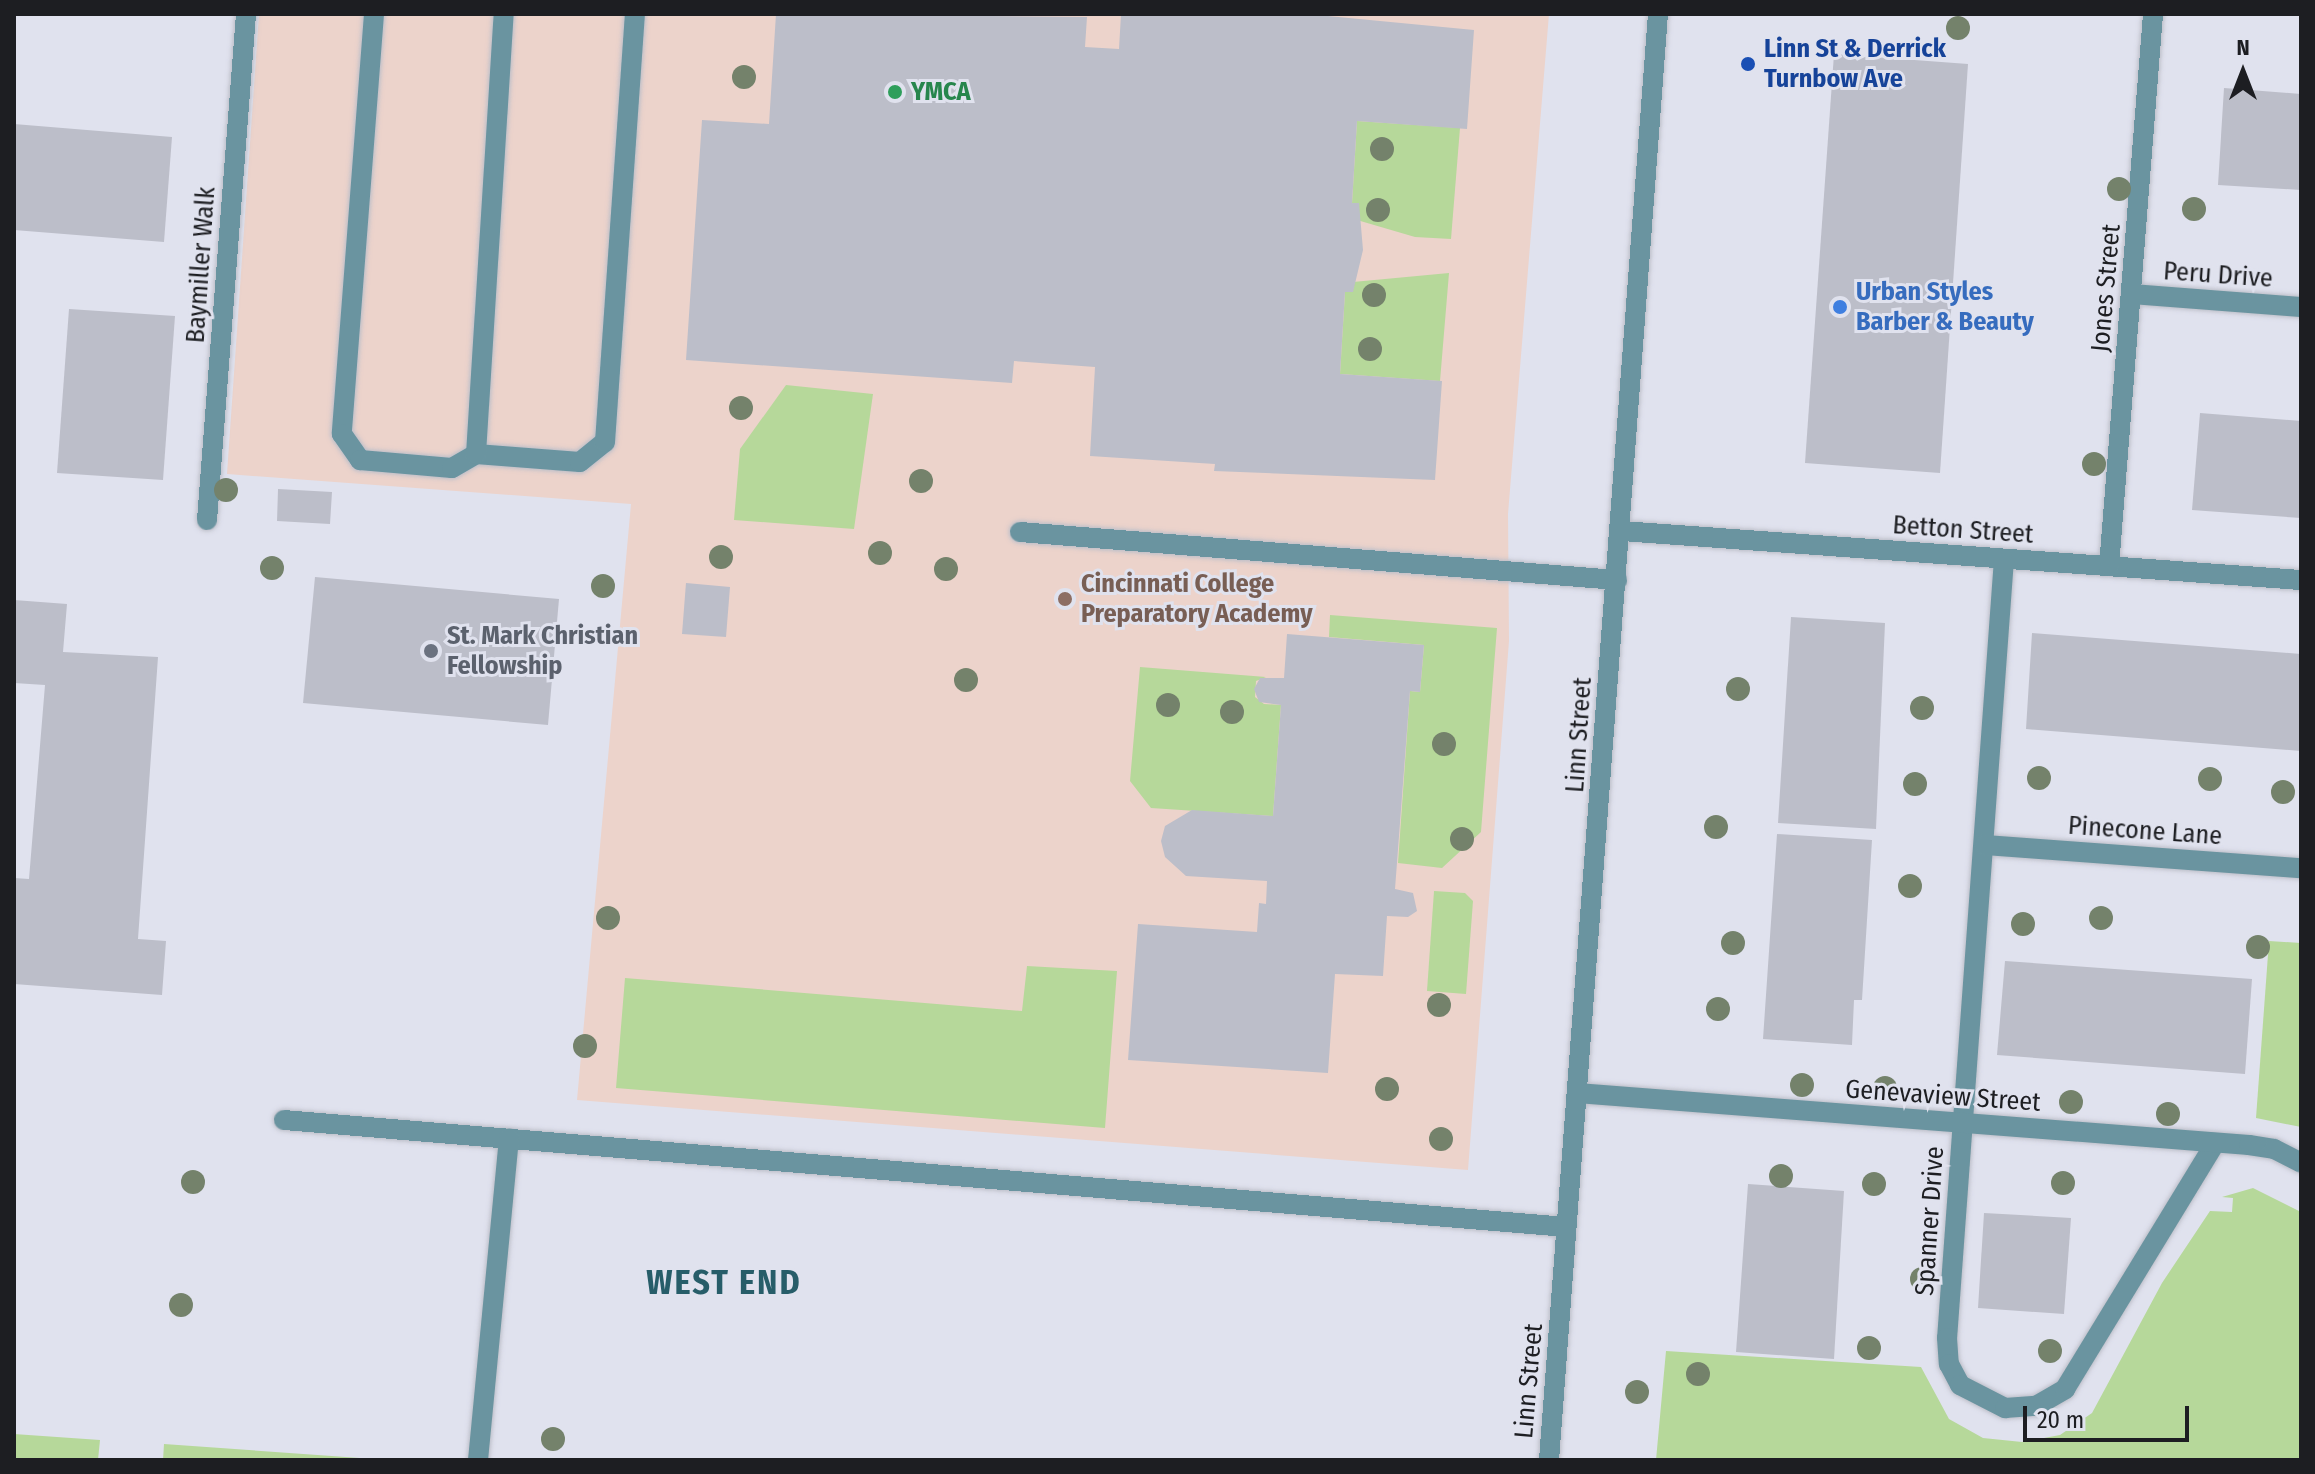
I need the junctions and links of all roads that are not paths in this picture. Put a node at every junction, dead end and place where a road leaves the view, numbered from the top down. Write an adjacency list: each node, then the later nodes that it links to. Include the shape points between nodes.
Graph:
1 (246, 14): 10 (street, Baymiller Walk)
2 (374, 14): 9 (street, via 342,434 360,460 452,468)
3 (504, 14): 9 (street)
4 (635, 14): 9 (street, via 605,442 580,462)
5 (1658, 14): 11 (street, Linn Street)
6 (2153, 14): 7 (street, Jones Street)
7 (2132, 294): 8 (street, Peru Drive); 14 (street, Jones Street)
8 (2301, 307)
9 (476, 454)
10 (207, 520)
11 (1622, 531): 13 (street, Betton Street); 15 (street, Linn Street)
12 (1020, 532): 15 (street)
13 (2004, 559): 14 (street, Betton Street); 17 (street, Spanner Drive)
14 (2109, 566): 16 (street, Betton Street)
15 (1617, 580): 19 (street, Linn Street)
16 (2301, 580)
17 (1985, 845): 18 (street, Pinecone Lane); 21 (street, Spanner Drive)
18 (2301, 868)
19 (1577, 1093): 21 (street, Genevaview Street); 25 (street, Linn Street)
20 (284, 1120): 22 (street)
21 (1963, 1123): 23 (street, Genevaview Street); 23 (street, Spanner Drive, via 1949,1364 1960,1385 2005,1408 2036,1406 2065,1389)
22 (509, 1138): 25 (street); 26 (street)
23 (2215, 1143): 24 (street, Genevaview Street, via 2274,1149)
24 (2301, 1163)
25 (1567, 1227): 27 (street, Linn Street)
26 (478, 1460)
27 (1549, 1460)

